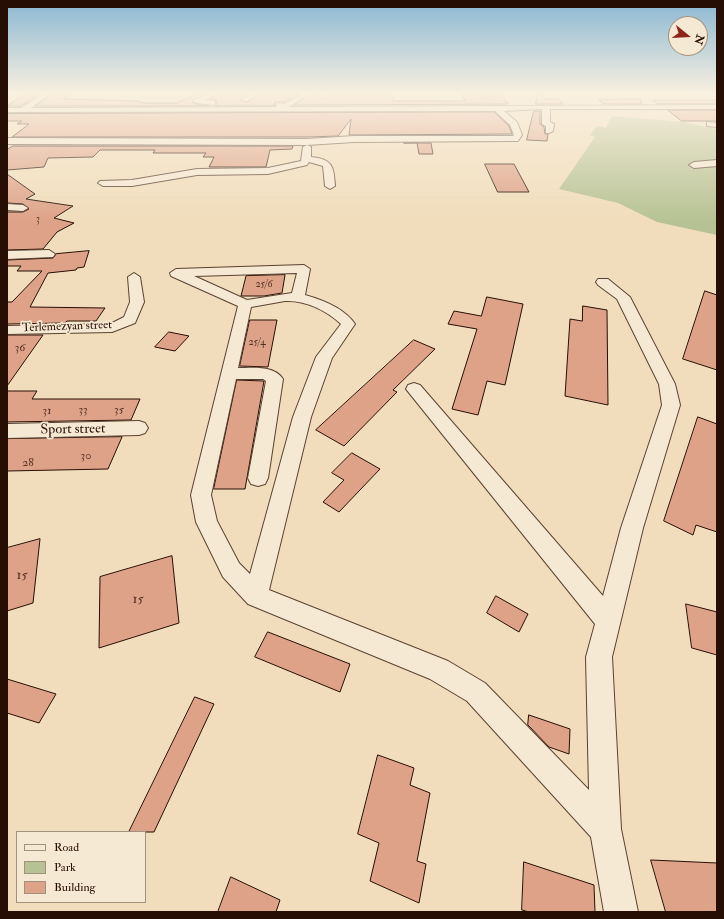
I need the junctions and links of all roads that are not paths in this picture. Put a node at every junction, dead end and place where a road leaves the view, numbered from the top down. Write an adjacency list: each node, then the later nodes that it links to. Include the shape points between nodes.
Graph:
1 (517, 137): 3 (street, via 515,139 354,139)
2 (7, 141): 3 (street)
3 (307, 142): 4 (street)
4 (307, 159): 7 (street, via 298,164 268,171 197,172 132,183); 8 (street, via 327,163)
5 (717, 163): 6 (street)
6 (694, 165)
7 (103, 183)
8 (330, 186)
9 (7, 207): 10 (street)
10 (23, 208)
11 (7, 254): 12 (street)
12 (49, 254)
13 (134, 277): 17 (street, Terlemezyan street, via 137,302 130,320 112,328)
14 (603, 282): 24 (street, via 623,297 667,384 671,405 632,528)
15 (298, 297): 16 (street); 16 (street, via 304,269 176,273); 23 (street, via 324,307 343,318 348,324 324,357 302,416)
16 (245, 304): 18 (street)
17 (7, 330)
18 (229, 373): 22 (street, via 266,374 275,378); 23 (street, via 201,495 207,522 231,570)
19 (414, 389): 24 (street)
20 (139, 428): 21 (street, Sport street)
21 (7, 431)
22 (258, 478)
23 (256, 596): 25 (street, via 439,670 476,692)
24 (608, 622): 25 (street, via 599,657)
25 (605, 829): 26 (street)
26 (620, 912)

